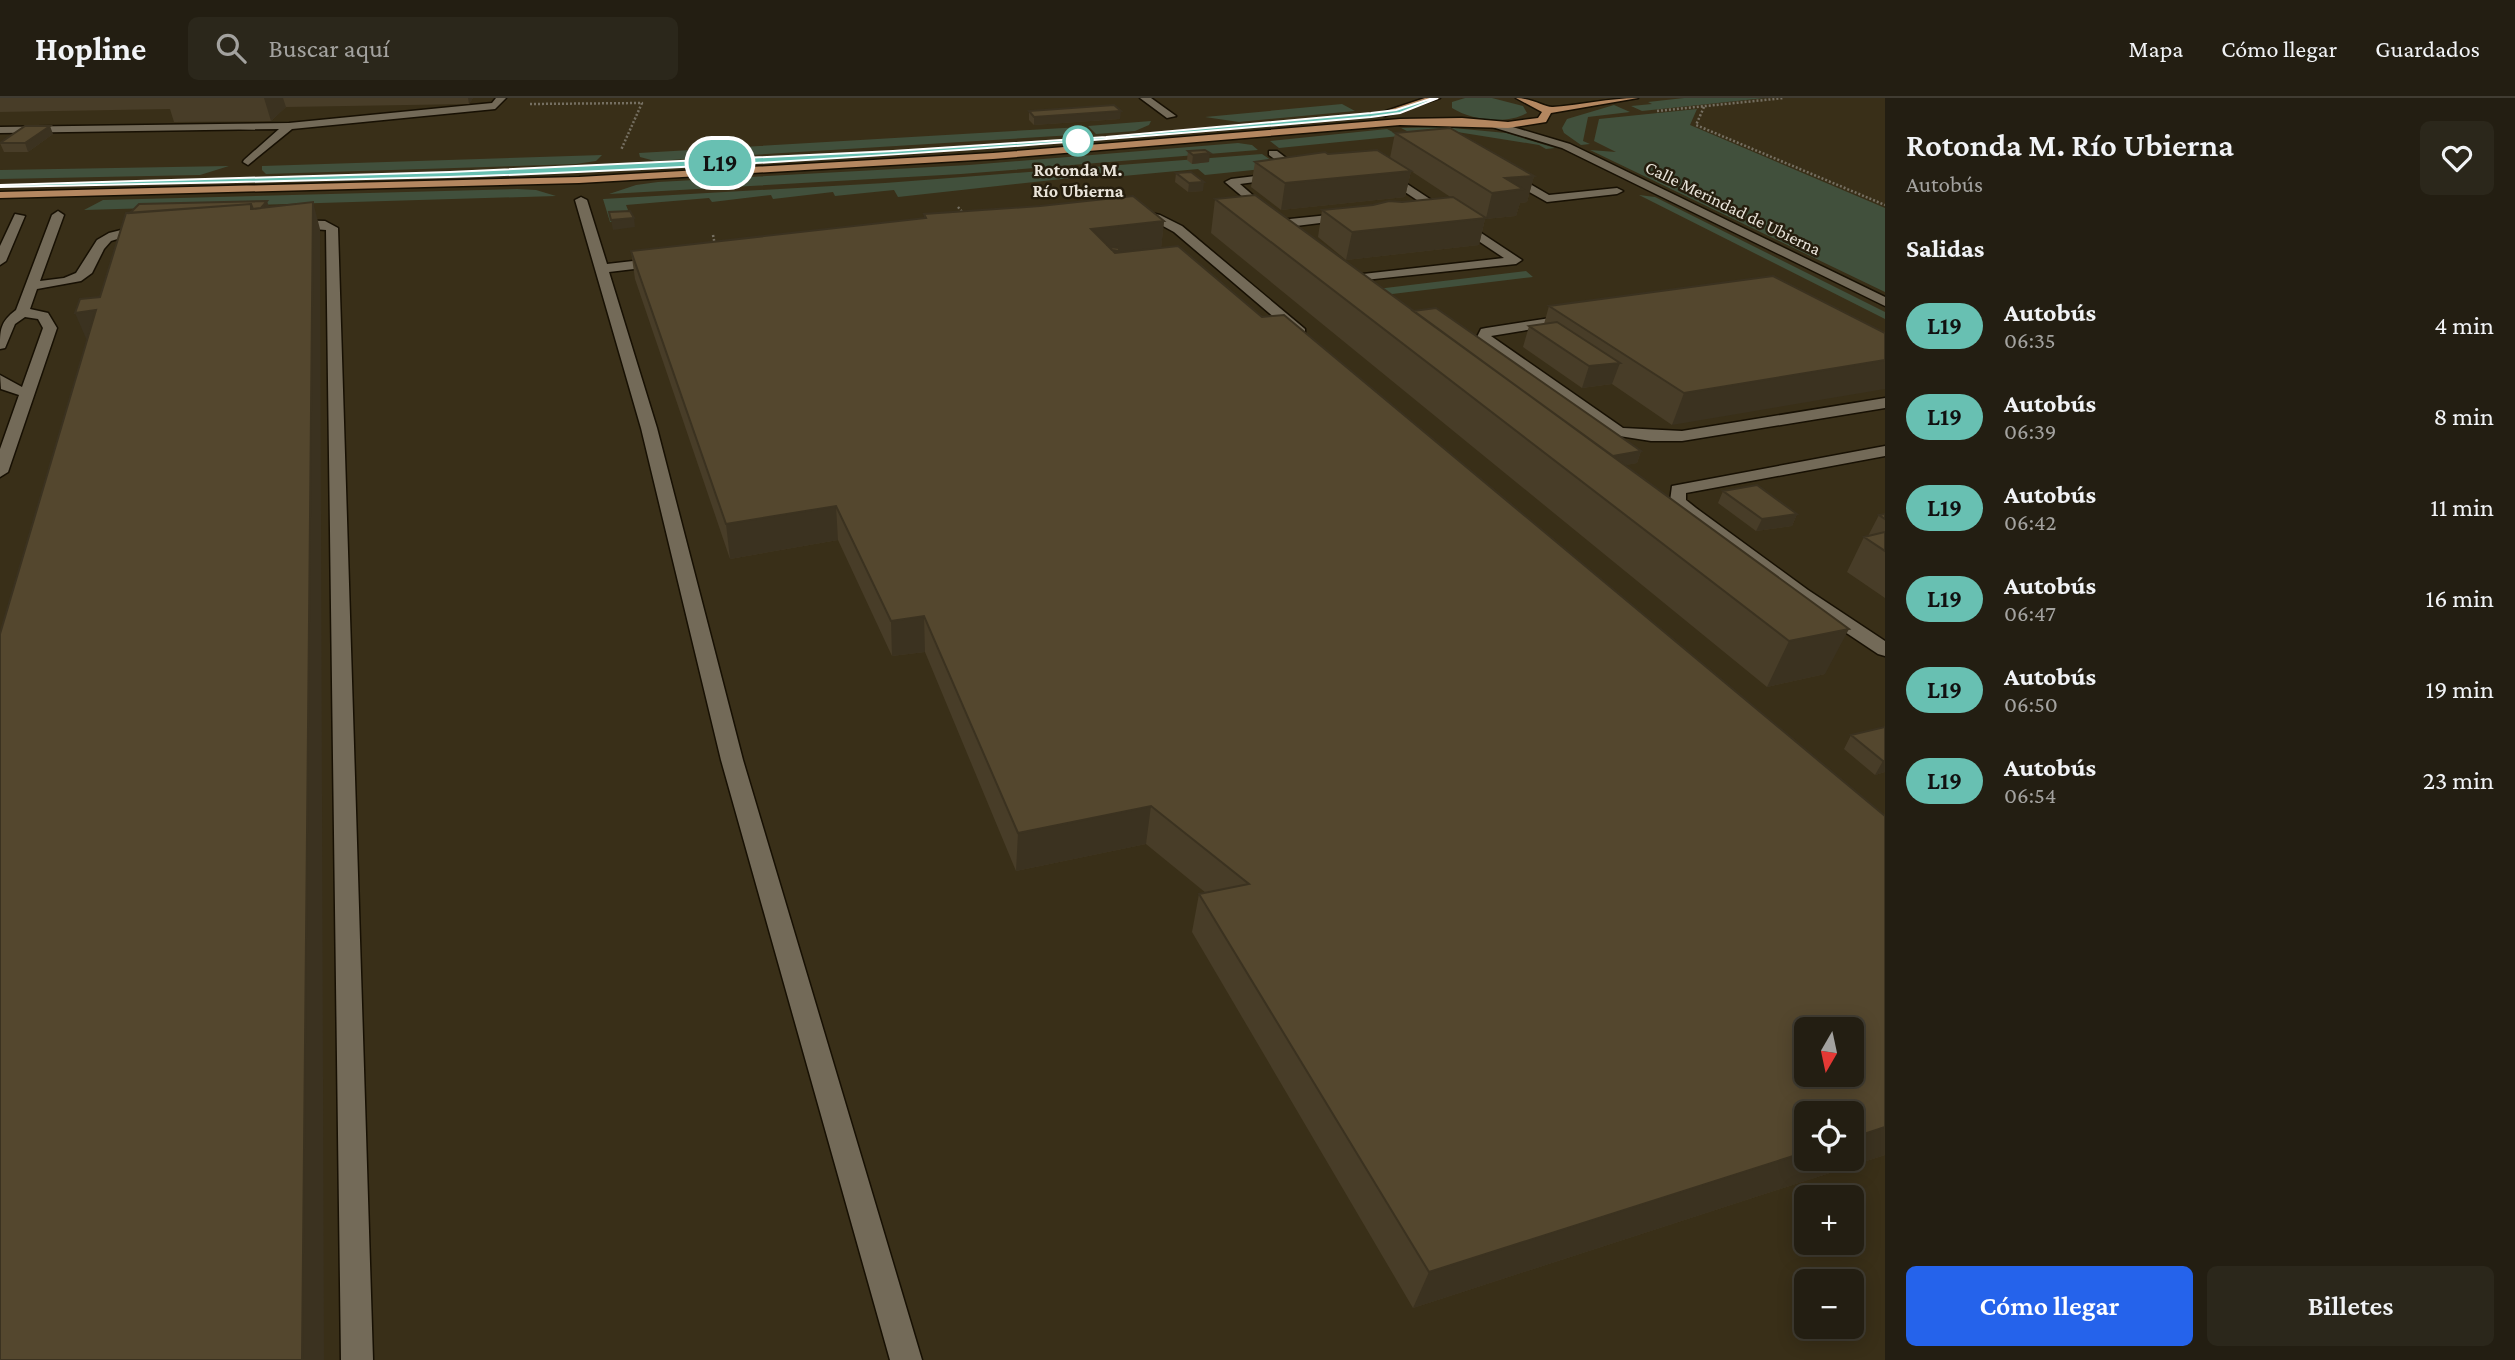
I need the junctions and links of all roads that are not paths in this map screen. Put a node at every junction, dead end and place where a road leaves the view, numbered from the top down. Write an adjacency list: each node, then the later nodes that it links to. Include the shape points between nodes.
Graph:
1 (1145, 98): 7 (street)
2 (1521, 98): 6 (main road, via 1538,104)
3 (1633, 98): 6 (main road)
4 (1434, 99): 8 (main road, via 1430,106 1438,113); 17 (main road, via 1398,111 1333,119 841,156 450,174)
5 (498, 102): 9 (street)
6 (1546, 114): 10 (main road, via 1528,124); 12 (street, Calle Merindad de Ubierna, via 1551,129)
7 (1171, 116)
8 (1474, 123): 10 (main road); 19 (main road, via 1401,122 967,158 579,180)
9 (289, 125): 11 (street); 14 (street)
10 (1496, 125): 12 (street, Calle Merindad de Ubierna)
11 (0, 130)
12 (1566, 146): 38 (street, Calle Merindad de Ubierna)
13 (1273, 153): 29 (street, via 1307,173 1231,182)
14 (248, 162)
15 (1372, 169): 22 (street)
16 (1502, 172): 20 (street)
17 (0, 185)
18 (1617, 191): 20 (street)
19 (0, 195)
20 (1547, 199): 24 (street)
21 (581, 200): 36 (street)
22 (1437, 208): 23 (street); 35 (street, via 1516,260 1351,279)
23 (1411, 211)
24 (1567, 211)
25 (1116, 212): 42 (street, via 1146,213 1165,220)
26 (58, 215): 37 (street)
27 (19, 216): 34 (street)
28 (1359, 216): 29 (street)
29 (1280, 224): 32 (street)
30 (270, 225): 49 (street, via 332,228)
31 (166, 227): 37 (street, via 113,236 98,246 88,271 79,278)
32 (1299, 240)
33 (710, 256): 36 (street)
34 (0, 261)
35 (1335, 268)
36 (600, 269): 50 (street, via 649,428 732,760)
37 (33, 286): 39 (street)
38 (1885, 302)
39 (22, 312): 41 (street, via 9,323); 44 (street, via 43,316 50,328)
40 (1585, 317): 45 (street, via 1504,328 1486,332 1484,337 1619,432 1682,436)
41 (0, 345)
42 (1317, 346)
43 (0, 379): 44 (street)
44 (27, 393): 47 (street)
45 (1885, 403)
46 (1885, 451): 48 (street, via 1678,490 1678,501 1690,512)
47 (0, 472)
48 (1885, 650)
49 (357, 1360)
50 (906, 1360)

